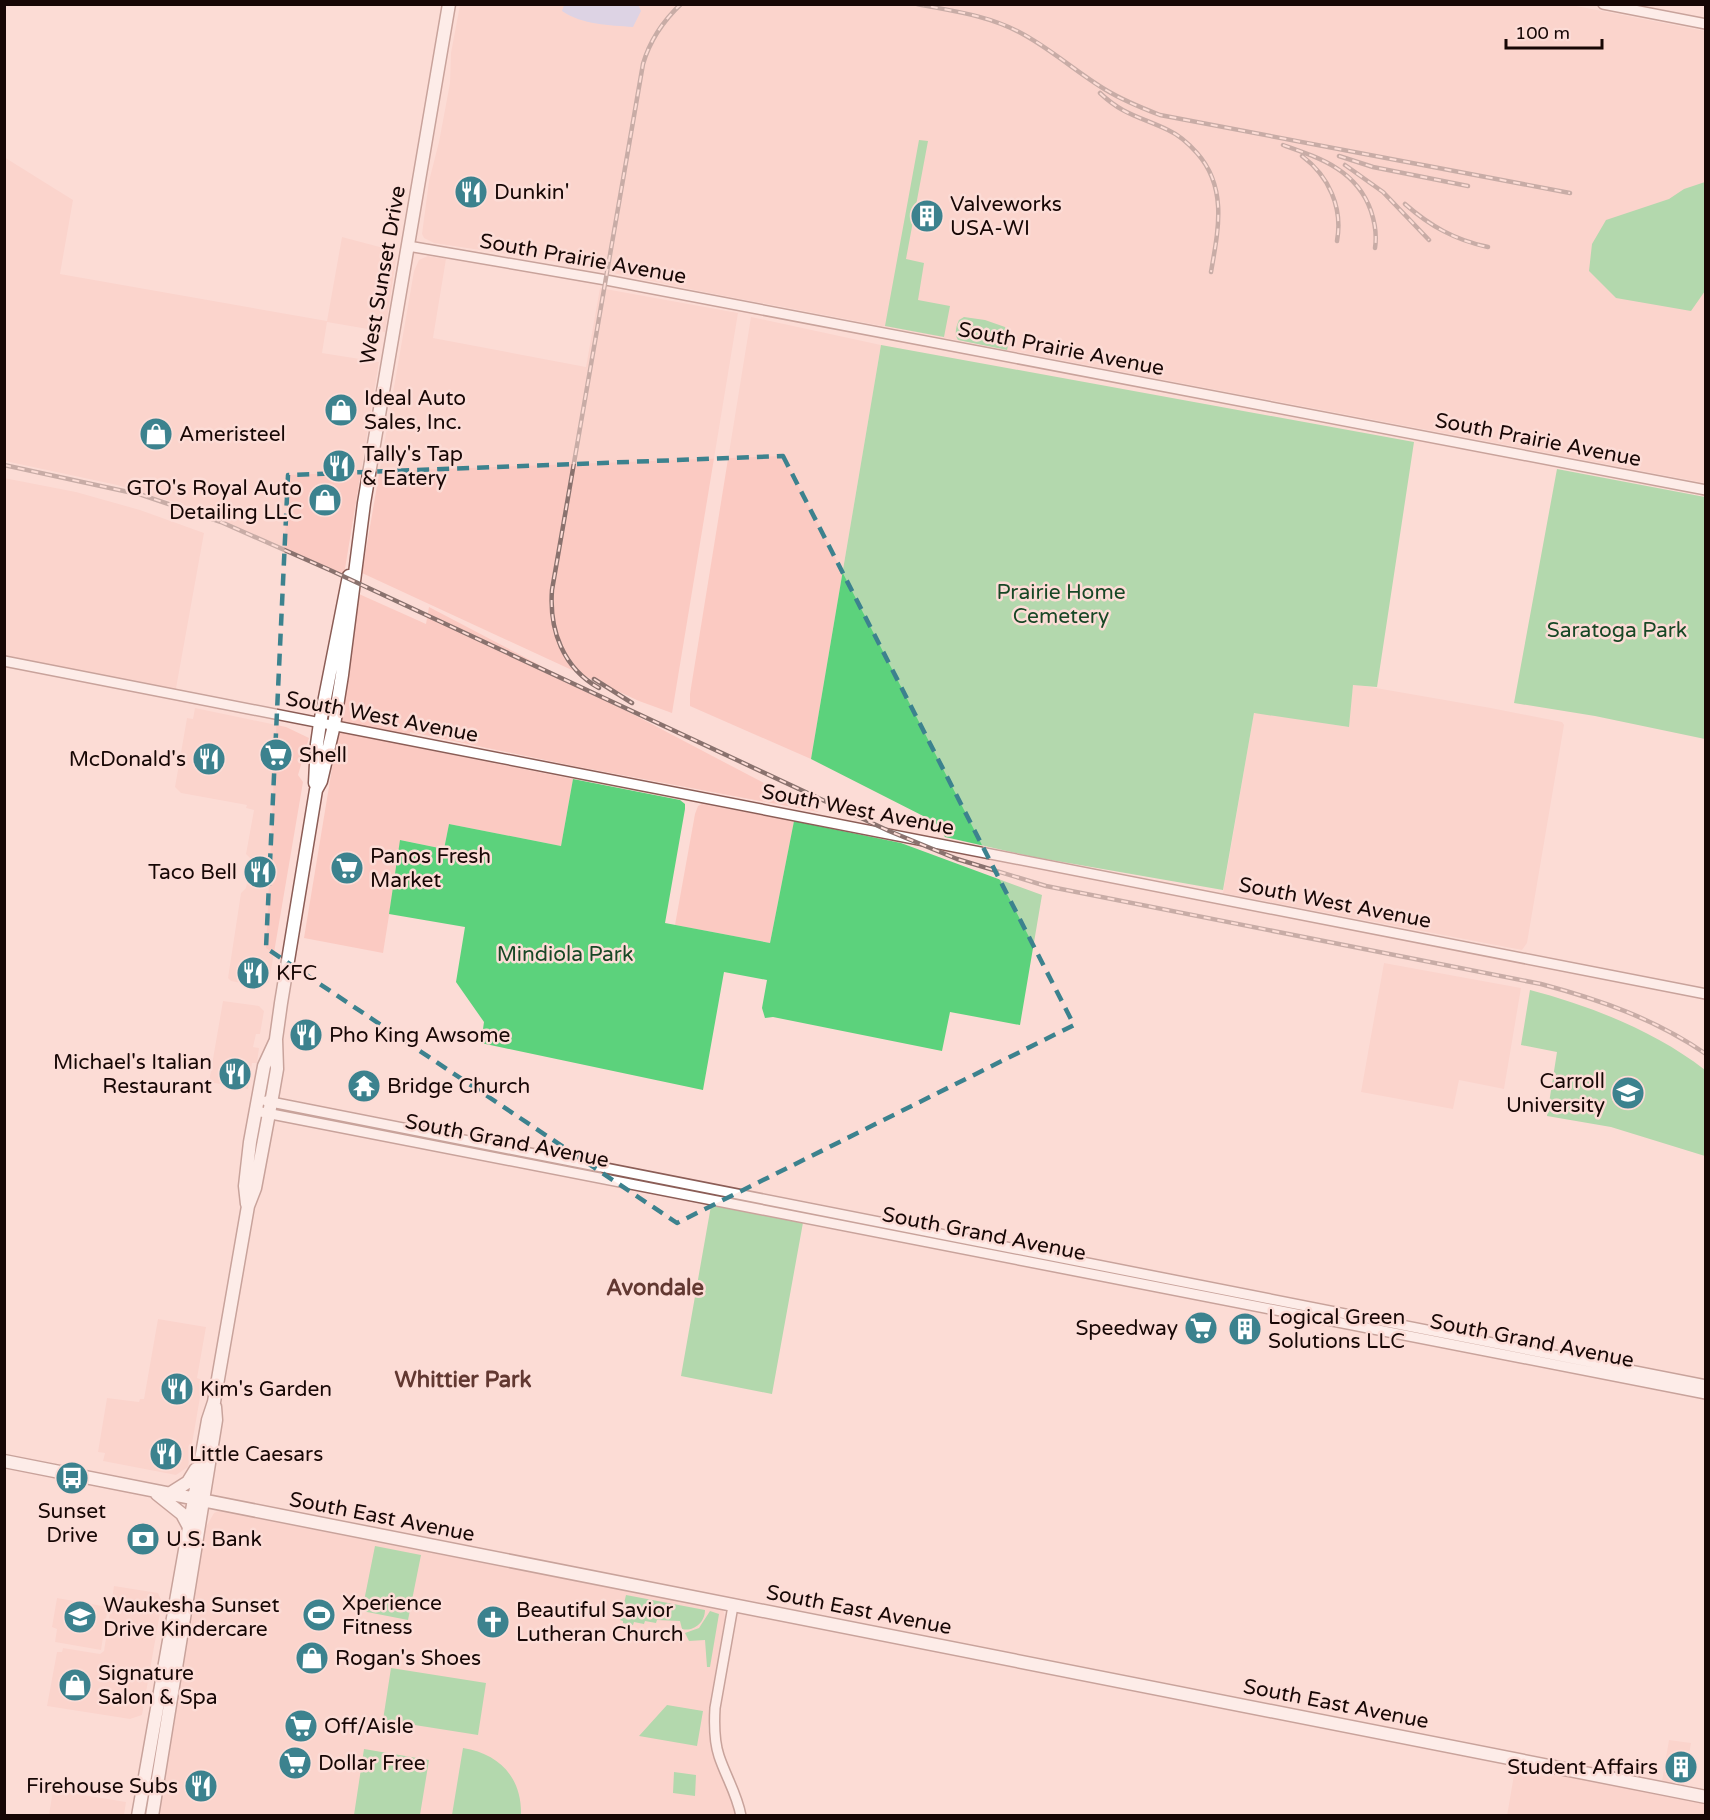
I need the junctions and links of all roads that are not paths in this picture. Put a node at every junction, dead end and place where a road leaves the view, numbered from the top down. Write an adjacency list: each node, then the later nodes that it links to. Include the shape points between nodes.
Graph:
1 (449, 4): 4 (main road, West Sunset Drive)
2 (1604, 4): 3 (street)
3 (1706, 24)
4 (408, 246): 5 (street, South Prairie Avenue, via 606,280); 6 (main road, West Sunset Drive)
5 (1706, 490)
6 (357, 552): 8 (main road, West Sunset Drive, via 348,579); 9 (main road, West Sunset Drive)
7 (4, 661): 8 (street, South West Avenue)
8 (320, 723): 9 (street, South West Avenue); 10 (main road, West Sunset Drive)
9 (334, 725): 10 (main road, West Sunset Drive); 11 (street, South West Avenue)
10 (316, 790): 12 (main road, West Sunset Drive)
11 (1706, 994)
12 (276, 1039): 13 (main road, West Sunset Drive, via 264,1066); 14 (main road, West Sunset Drive, via 277,1069)
13 (257, 1105): 14 (street, South Grand Avenue); 15 (main road, West Sunset Drive, via 245,1186)
14 (270, 1108): 15 (main road, West Sunset Drive); 16 (street, South Grand Avenue); 17 (street, South Grand Avenue)
15 (248, 1206): 18 (main road, West Sunset Drive)
16 (1706, 1384)
17 (1706, 1394)
18 (214, 1402): 19 (main road, West Sunset Drive); 23 (main road, West Sunset Drive, via 216,1420)
19 (202, 1450): 22 (main road, via 190,1480); 23 (main road, West Sunset Drive)
20 (4, 1461): 21 (main road, South East Avenue)
21 (154, 1491): 22 (main road, South East Avenue); 25 (main road, via 182,1514)
22 (169, 1494): 23 (main road, South East Avenue)
23 (199, 1500): 24 (main road, South East Avenue); 25 (main road); 26 (main road)
24 (220, 1505): 26 (main road); 27 (main road, South East Avenue)
25 (189, 1527): 29 (main road)
26 (198, 1537): 30 (main road)
27 (732, 1606): 28 (main road, South East Avenue); 31 (street, via 714,1724 718,1753)
28 (1706, 1797)
29 (138, 1815)
30 (152, 1815)
31 (741, 1815)

